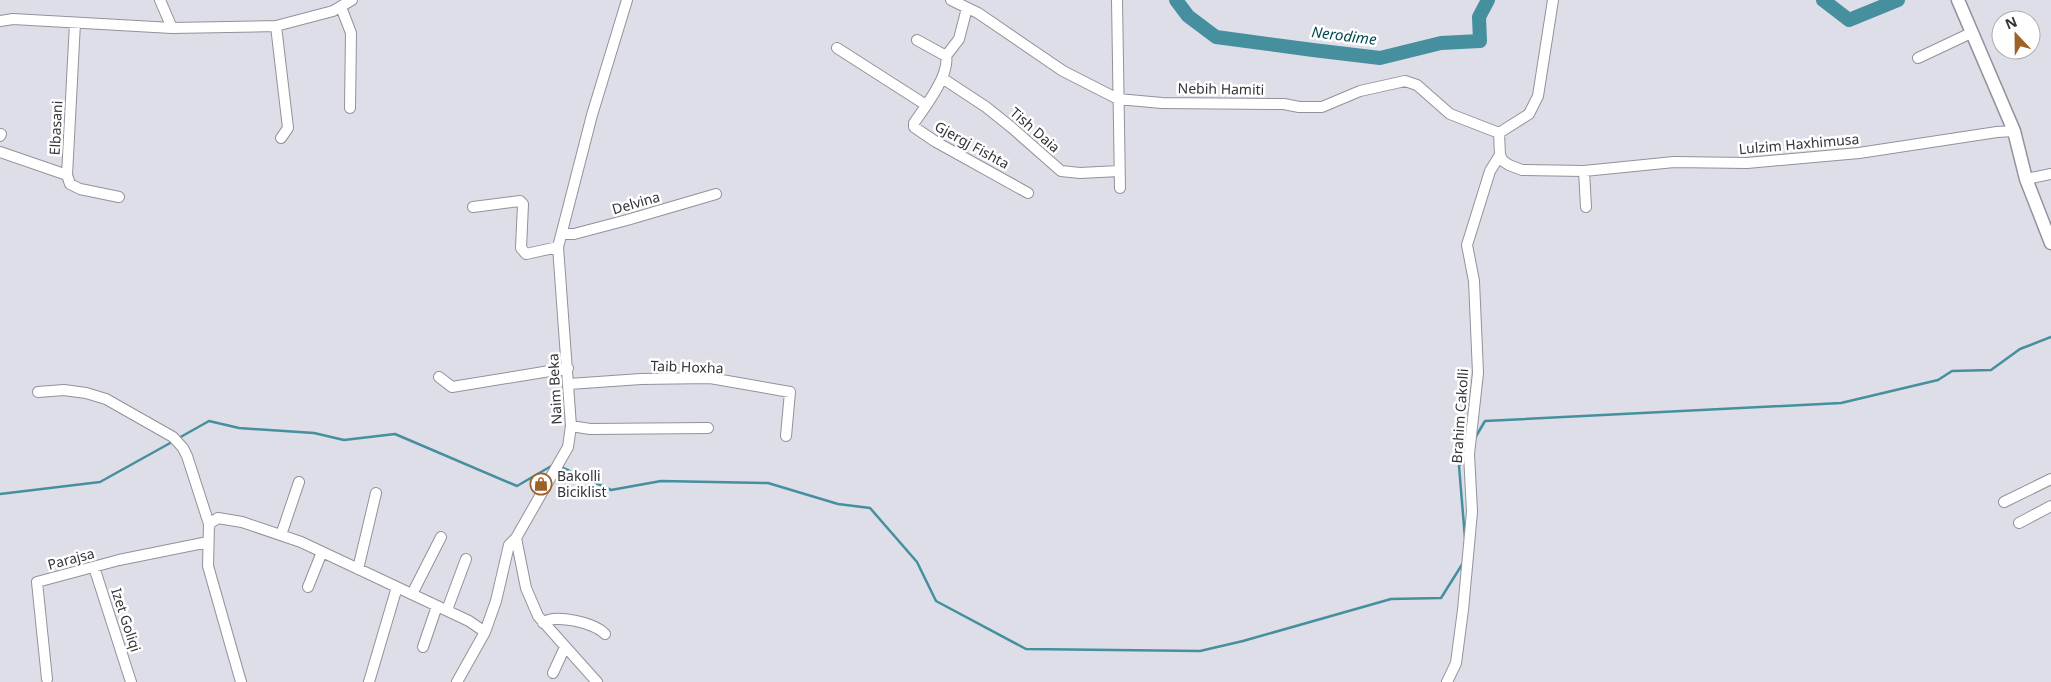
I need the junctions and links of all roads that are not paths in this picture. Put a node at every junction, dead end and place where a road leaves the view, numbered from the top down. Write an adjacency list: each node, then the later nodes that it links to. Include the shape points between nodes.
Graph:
1 (160, 0): 13 (street)
2 (352, 0): 8 (street)
3 (627, 0): 39 (street, Naim Beka, via 592,115)
4 (951, 0): 9 (street, Nebih Hamiti)
5 (1117, 0): 20 (street)
6 (1553, 0): 24 (street, via 1538,96 1529,114)
7 (1958, 0): 14 (main road)
8 (341, 7): 12 (street); 22 (street, via 351,33)
9 (968, 8): 17 (street, Gjergj Fishta, via 959,39); 20 (street, Nebih Hamiti, via 1063,71)
10 (0, 21): 11 (street)
11 (75, 23): 13 (street); 31 (street, Elbasani)
12 (276, 26): 13 (street); 25 (street, via 288,128)
13 (172, 28)
14 (1971, 33): 18 (street); 23 (main road)
15 (917, 40): 17 (street)
16 (837, 48): 21 (street)
17 (946, 56): 19 (street, Gjergj Fishta)
18 (1918, 58)
19 (942, 78): 21 (street, Gjergj Fishta); 28 (street, Tish Daia, via 986,107 1060,171)
20 (1118, 98): 24 (street, Nebih Hamiti, via 1162,103 1322,107 1360,91 1404,81 1417,85 1450,114); 28 (street)
21 (926, 105): 34 (street, Gjergj Fishta, via 914,123 916,130)
22 (350, 108)
23 (2014, 132): 29 (street, Lulzim Haxhimusa, via 1859,153 1747,163 1674,162); 32 (main road)
24 (1499, 133): 27 (street)
25 (281, 138)
26 (0, 152): 31 (street)
27 (1500, 155): 29 (street, Lulzim Haxhimusa, via 1503,161 1522,170); 81 (street, Brahim Cakolli, via 1490,171 1467,246 1474,281 1478,373 1469,454 1472,512 1464,610 1456,663)
28 (1119, 171): 33 (street)
29 (1584, 171): 37 (street)
30 (2051, 174): 32 (street)
31 (67, 175): 36 (street, Elbasani, via 70,184 80,189)
32 (2026, 179): 40 (main road)
33 (1120, 188)
34 (1028, 193)
35 (716, 194): 39 (street, Delvina, via 628,220)
36 (119, 197)
37 (1586, 207)
38 (473, 208): 41 (street, via 520,201 523,204 523,252)
39 (562, 234): 41 (street, Naim Beka)
40 (2051, 243)
41 (558, 248): 42 (street, Naim Beka)
42 (568, 368): 43 (street, via 452,387); 44 (street, Naim Beka)
43 (439, 377)
44 (569, 384): 46 (street, Naim Beka); 48 (street, Taib Hoxha, via 710,378 790,392)
45 (38, 392): 55 (street, via 64,390 106,399 177,440 187,456)
46 (571, 426): 47 (street, via 590,429); 58 (street, Naim Beka, via 568,447)
47 (708, 428)
48 (786, 436)
49 (2051, 479): 52 (street)
50 (299, 482): 56 (street)
51 (376, 493): 63 (street)
52 (2004, 502)
53 (2051, 506): 54 (street)
54 (2019, 523)
55 (209, 524): 56 (street, via 218,518); 59 (street)
56 (281, 535): 60 (street)
57 (441, 537): 66 (street)
58 (516, 538): 69 (street, via 526,588); 70 (street, Naim Beka, via 509,545)
59 (208, 542): 62 (street, Parajsa); 77 (street, via 208,566)
60 (322, 552): 63 (street); 64 (street)
61 (466, 559): 68 (street)
62 (94, 567): 75 (street, Parajsa, via 37,582); 76 (street, Izet Goliqi)
63 (358, 569): 65 (street)
64 (308, 587)
65 (397, 587): 66 (street); 78 (street)
66 (412, 594): 67 (street)
67 (437, 606): 68 (street); 72 (street)
68 (447, 610): 70 (street)
69 (543, 623): 71 (street, via 548,618 555,618 594,626); 73 (street)
70 (485, 632): 79 (street, Naim Beka)
71 (605, 634)
72 (423, 647)
73 (565, 647): 74 (street); 80 (street)
74 (553, 673)
75 (47, 679)
76 (131, 682)
77 (241, 682)
78 (369, 682)
79 (457, 682)
80 (597, 682)
81 (1448, 682)

